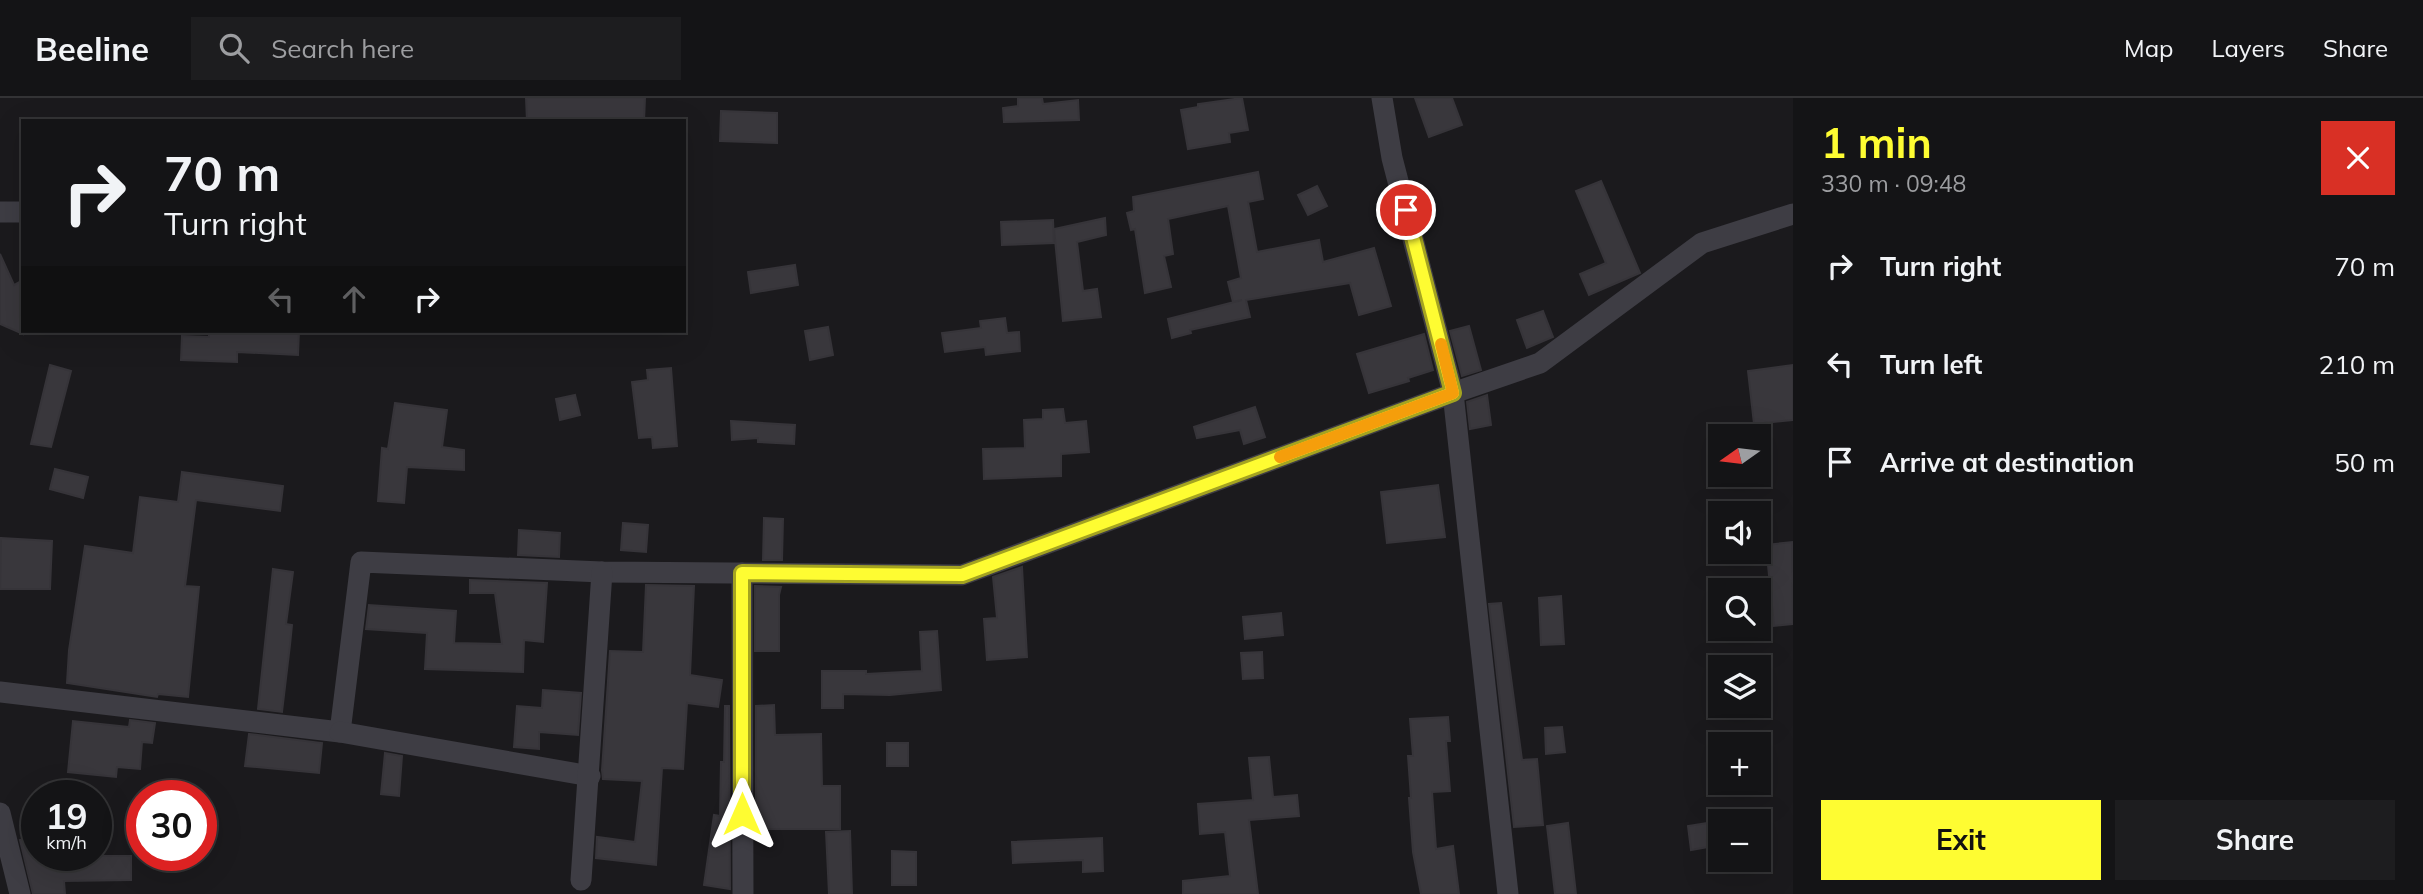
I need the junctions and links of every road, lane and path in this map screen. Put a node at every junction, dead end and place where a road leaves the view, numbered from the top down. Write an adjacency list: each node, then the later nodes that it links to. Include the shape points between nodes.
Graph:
1 (1382, 98): 5 (street, via 1392,158)
2 (0, 212): 3 (street)
3 (21, 212)
4 (1793, 214): 5 (street, via 1702,243 1540,363)
5 (1453, 393): 7 (street, via 962,575); 15 (street)
6 (602, 572): 7 (street); 9 (street, via 361,562); 10 (street)
7 (742, 573): 14 (street)
8 (0, 692): 9 (street)
9 (340, 732): 10 (street)
10 (590, 775): 12 (street)
11 (0, 813): 13 (street)
12 (581, 880)
13 (20, 894)
14 (743, 894)
15 (1508, 894)

